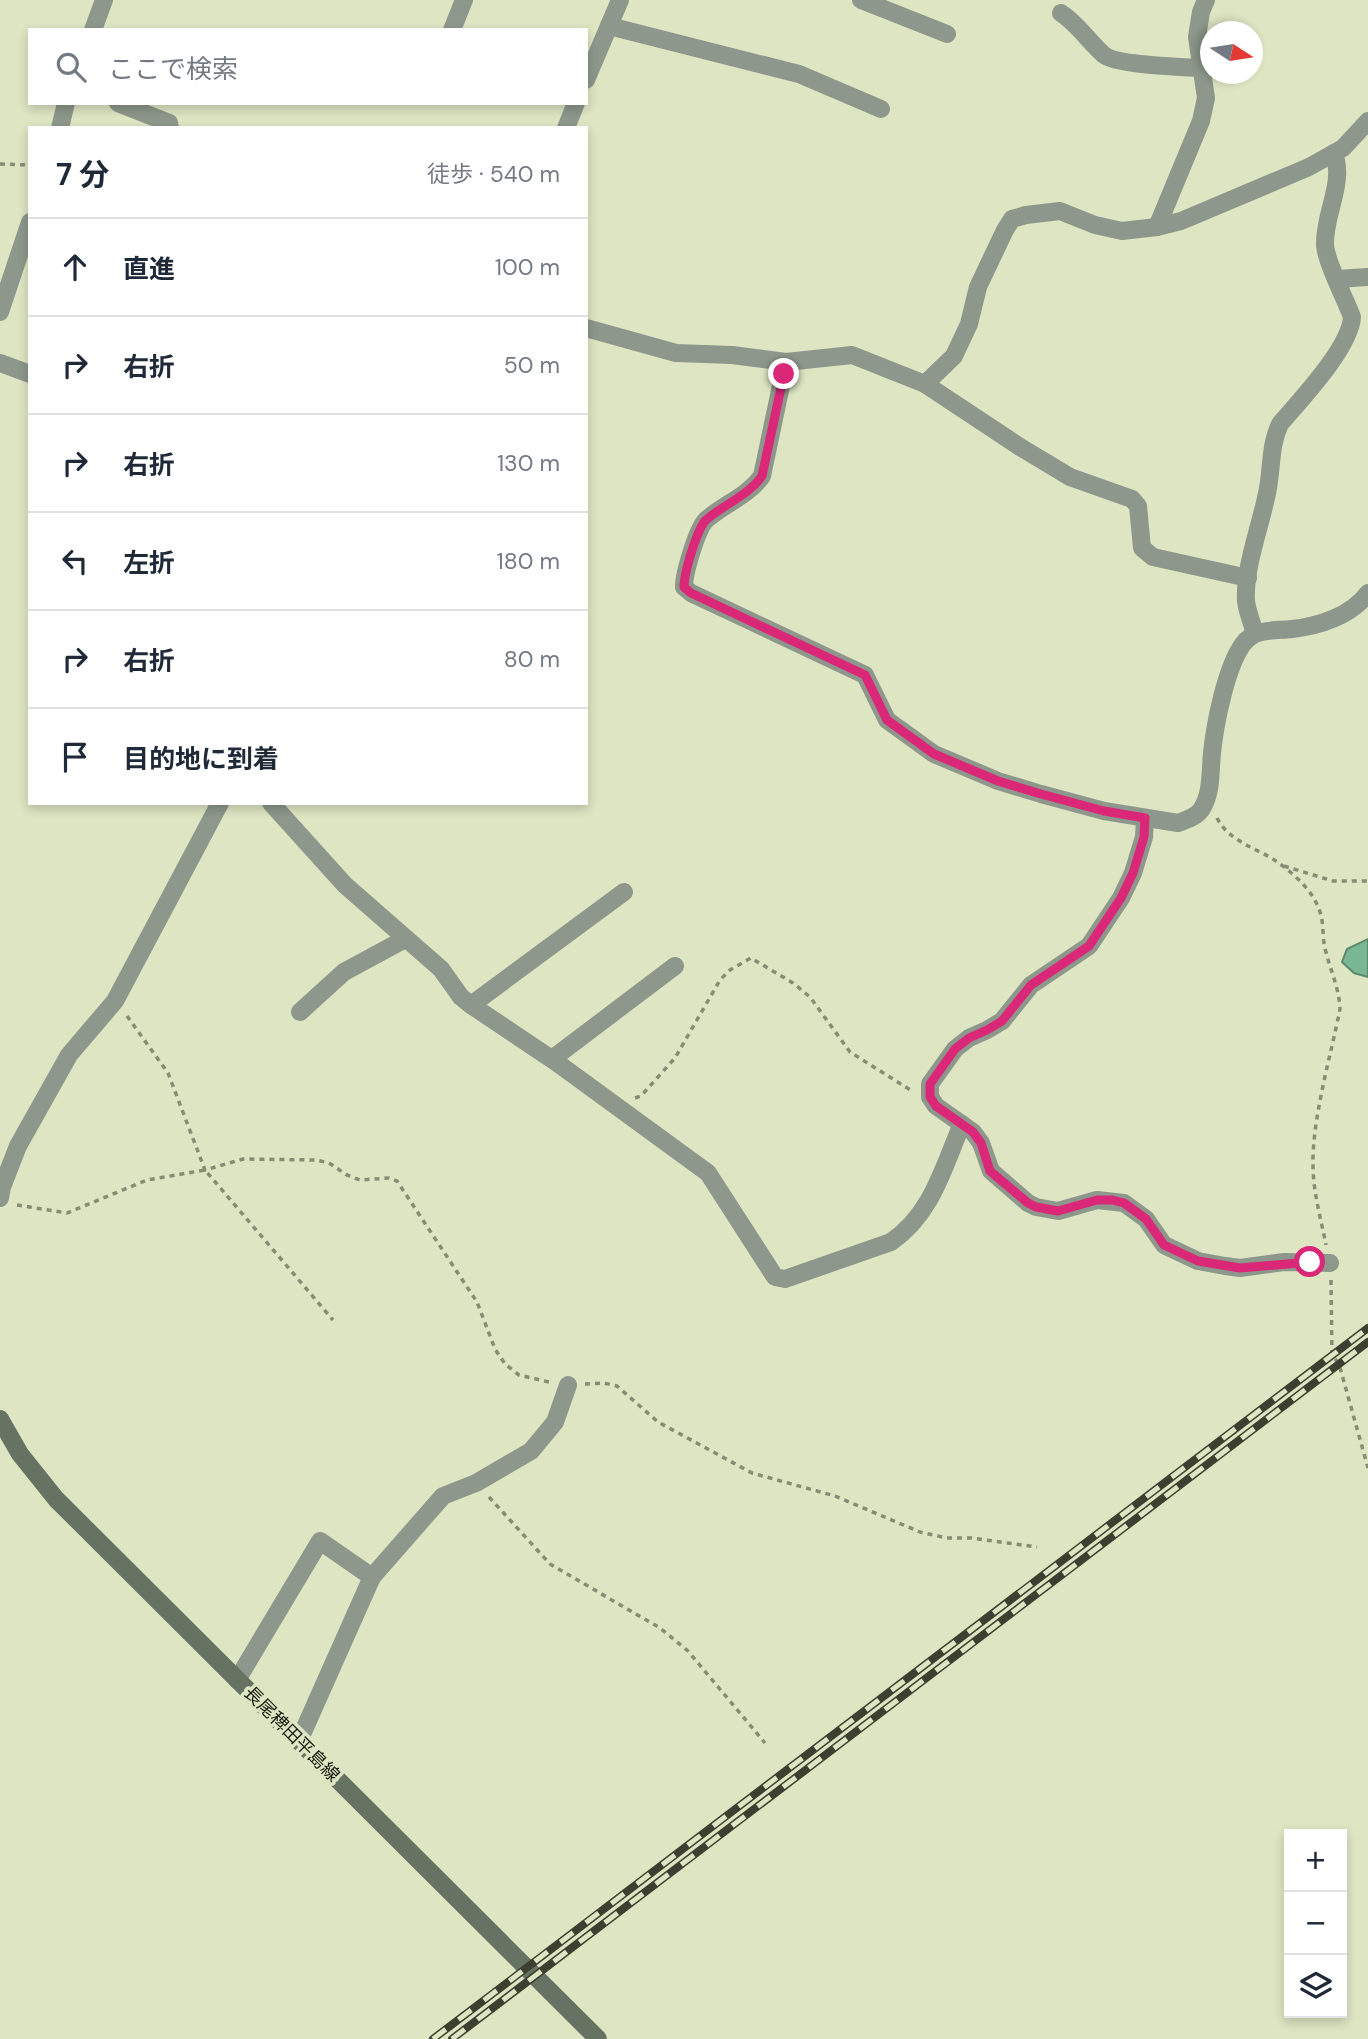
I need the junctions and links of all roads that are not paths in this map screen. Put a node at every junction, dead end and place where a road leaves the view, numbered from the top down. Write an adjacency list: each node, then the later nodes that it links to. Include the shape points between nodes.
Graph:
1 (104, 0): 8 (street)
2 (464, 0): 9 (street)
3 (620, 0): 7 (street)
4 (861, 0): 10 (street)
5 (1206, 0): 11 (street, via 1197,37)
6 (1061, 13): 12 (street, via 1107,57)
7 (609, 26): 13 (street); 18 (street, via 799,74)
8 (94, 28)
9 (453, 28)
10 (947, 34)
11 (1200, 56)
12 (1200, 68)
13 (588, 75)
14 (1204, 84): 25 (street, via 1201,121)
15 (66, 105): 20 (street)
16 (123, 105): 21 (street)
17 (575, 105): 22 (street)
18 (881, 109)
19 (1368, 121): 23 (street)
20 (60, 126)
21 (170, 126)
22 (567, 126)
23 (1334, 153): 25 (street); 27 (street, via 1338,180 1325,244)
24 (28, 228): 28 (street)
25 (1157, 228): 33 (street, via 1122,230 1060,211 1012,219 978,287 969,324 954,356)
26 (1368, 277): 27 (street)
27 (1337, 279): 34 (street, via 1352,317 1349,334 1275,435)
28 (0, 313)
29 (588, 329): 30 (street, via 676,353)
30 (786, 362): 33 (street, via 852,355); 39 (street, via 762,476 703,523 686,567 684,587 865,675 887,720 934,754 998,781)
31 (0, 363): 32 (street)
32 (28, 373)
33 (925, 384): 34 (street, via 1070,477 1132,499 1138,506 1142,548 1153,557)
34 (1248, 578): 36 (street, via 1246,603)
35 (1368, 593): 36 (street, via 1348,613 1295,629)
36 (1255, 633): 39 (street, via 1243,643 1229,670 1209,793 1200,812 1178,823)
37 (219, 805): 47 (street, via 115,1000 69,1055 19,1146 2,1187)
38 (273, 805): 41 (street, via 345,885)
39 (1145, 818): 46 (street, via 1133,873 1089,946 1031,985 1002,1021 955,1049 930,1084 936,1106)
40 (624, 892): 43 (street)
41 (405, 939): 43 (street, via 441,969); 44 (street, via 344,972)
42 (675, 966): 45 (street)
43 (471, 1005): 45 (street)
44 (300, 1012)
45 (552, 1059): 46 (street, via 708,1173 770,1272 785,1279 891,1242 904,1233 926,1207)
46 (962, 1124): 48 (street, via 981,1143 990,1171 1036,1207 1058,1211 1097,1200 1124,1203 1146,1219 1164,1245 1198,1261 1240,1268 1284,1262)
47 (4, 1202)
48 (1330, 1263)
49 (568, 1385): 51 (street, via 555,1422 531,1451 443,1496)
50 (0, 1419): 52 (main road, 長尾稗田平島線, via 20,1454 57,1499)
51 (372, 1577): 52 (street, via 320,1541); 53 (street)
52 (237, 1680): 53 (main road, 長尾稗田平島線)
53 (299, 1741): 54 (main road, 長尾稗田平島線)
54 (598, 2039)

